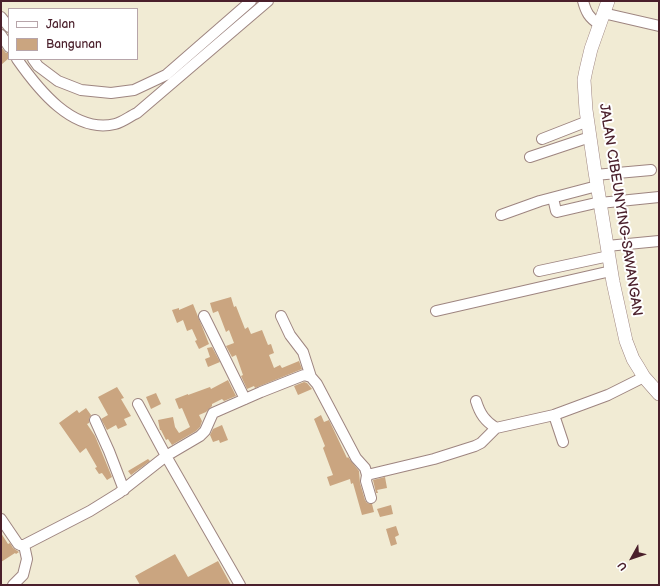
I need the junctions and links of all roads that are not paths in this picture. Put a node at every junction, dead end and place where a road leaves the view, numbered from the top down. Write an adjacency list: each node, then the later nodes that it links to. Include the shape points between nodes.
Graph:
1 (251, 1): 13 (street, via 166,75)
2 (268, 1): 14 (street)
3 (583, 1): 4 (street, via 592,20)
4 (603, 13): 7 (street); 15 (main road, JALAN CIBEUNYING-SAWANGAN, via 584,80)
5 (1, 16): 6 (street)
6 (8, 26)
7 (659, 26)
8 (1, 35): 9 (street)
9 (8, 46)
10 (18, 60): 12 (street)
11 (35, 62): 12 (street); 13 (street, via 58,81 81,90 111,93 134,90)
12 (28, 75): 14 (street, via 47,97 72,118 94,125 115,124 138,113)
13 (152, 82): 14 (street)
14 (161, 93)
15 (588, 121): 16 (main road, JALAN CIBEUNYING-SAWANGAN); 17 (street)
16 (590, 137): 18 (street); 20 (main road, JALAN CIBEUNYING-SAWANGAN)
17 (542, 139)
18 (530, 157)
19 (651, 170): 20 (street)
20 (596, 180): 22 (street); 23 (main road, JALAN CIBEUNYING-SAWANGAN)
21 (659, 197): 23 (street)
22 (553, 198): 23 (street, via 557,212); 24 (street)
23 (600, 202): 26 (main road, JALAN CIBEUNYING-SAWANGAN)
24 (500, 215)
25 (659, 242): 26 (street)
26 (608, 251): 27 (street); 28 (main road, JALAN CIBEUNYING-SAWANGAN)
27 (539, 270)
28 (611, 271): 29 (street); 33 (main road, JALAN CIBEUNYING-SAWANGAN, via 626,341)
29 (436, 311)
30 (204, 316): 35 (street)
31 (281, 316): 32 (street, via 290,335 303,352)
32 (311, 377): 35 (street, via 304,375); 43 (street)
33 (644, 377): 34 (main road, JALAN CIBEUNYING-SAWANGAN); 38 (street)
34 (659, 394)
35 (245, 399): 42 (street, via 213,414 200,436)
36 (476, 401): 40 (street, via 480,414)
37 (138, 404): 42 (street)
38 (554, 415): 40 (street); 41 (street)
39 (95, 420): 44 (street)
40 (496, 428): 43 (street, via 475,446)
41 (563, 442)
42 (166, 456): 44 (street); 49 (street)
43 (367, 475): 45 (street, via 366,481)
44 (124, 490): 47 (street, via 90,512)
45 (371, 498)
46 (1, 519): 47 (street, via 18,544)
47 (24, 545): 48 (street, via 27,559 23,575)
48 (13, 585)
49 (240, 585)

